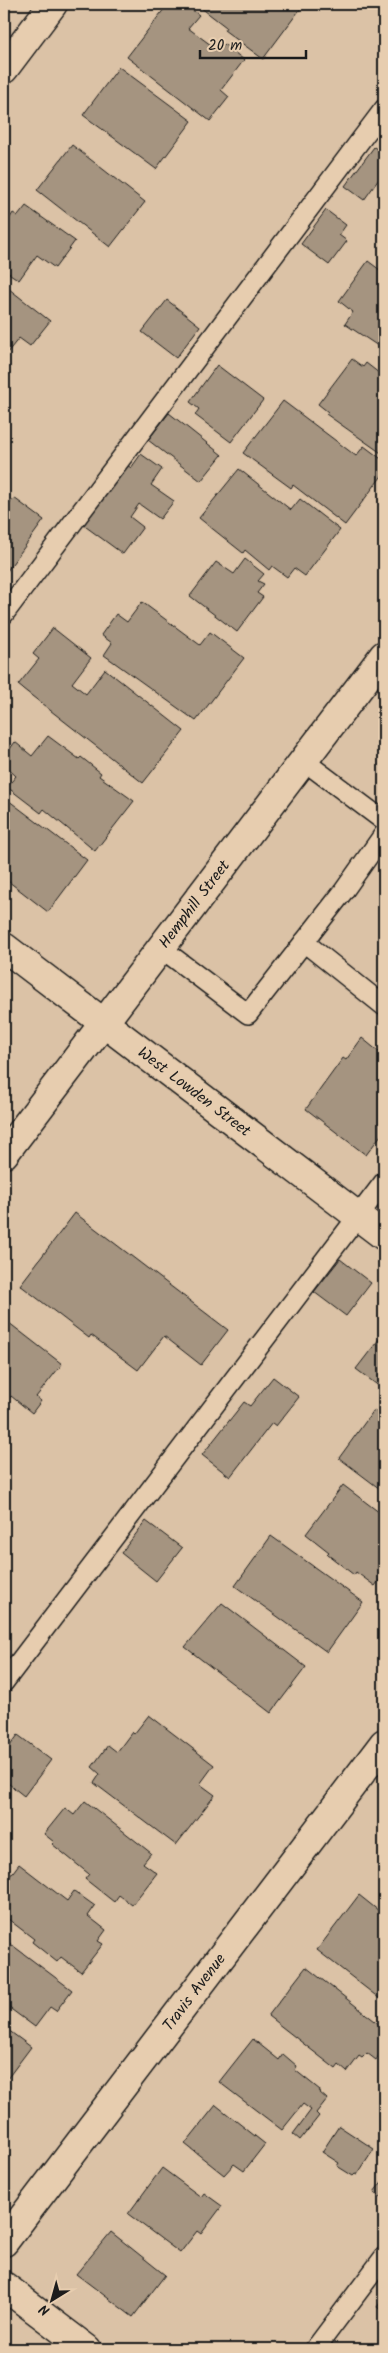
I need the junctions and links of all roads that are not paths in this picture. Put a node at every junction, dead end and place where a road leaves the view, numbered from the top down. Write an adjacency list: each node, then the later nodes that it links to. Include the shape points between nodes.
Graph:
1 (53, 4): 2 (street)
2 (4, 69)
3 (384, 109): 4 (lane)
4 (4, 614)
5 (384, 655): 6 (street, Hemphill Street)
6 (304, 761): 7 (lane); 11 (street, Hemphill Street)
7 (384, 821)
8 (384, 834): 9 (lane)
9 (304, 942): 11 (lane, via 248,1014); 12 (lane)
10 (4, 947): 13 (street, West Lowden Street)
11 (161, 948): 13 (street, Hemphill Street)
12 (384, 1006)
13 (104, 1023): 14 (street, Hemphill Street); 16 (street, West Lowden Street)
14 (4, 1154)
15 (384, 1182): 16 (lane)
16 (358, 1216): 17 (street, West Lowden Street); 18 (lane)
17 (384, 1236)
18 (4, 1682)
19 (384, 1742): 20 (street, Travis Avenue)
20 (4, 2242)
21 (384, 2257): 24 (lane)
22 (4, 2286): 23 (street)
23 (88, 2349)
24 (315, 2349)

